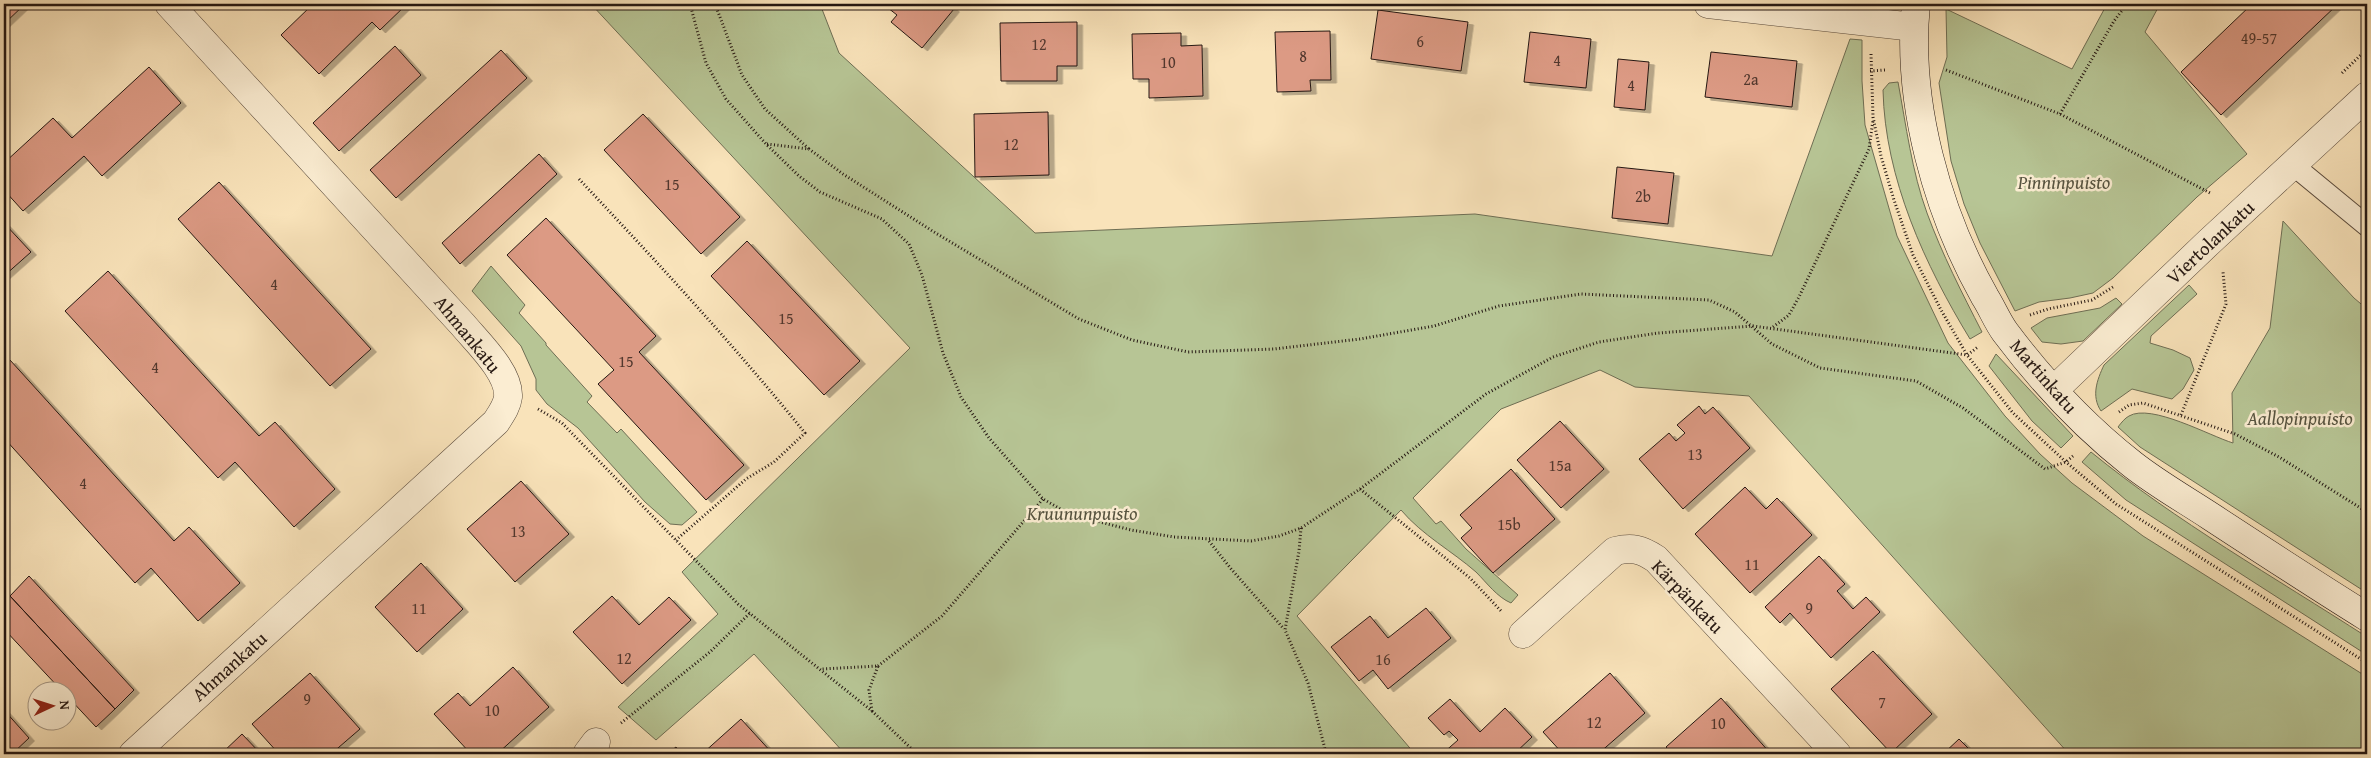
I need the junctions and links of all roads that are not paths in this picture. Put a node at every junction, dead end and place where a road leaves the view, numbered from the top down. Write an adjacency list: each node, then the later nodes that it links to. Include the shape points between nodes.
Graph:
1 (169, 4): 10 (street, Ahmankatu, via 463,325 500,370 508,397 496,422)
2 (1708, 4): 3 (street, via 1875,24)
3 (1915, 15): 7 (street, Martinkatu, via 1921,116 1948,220 1973,276 2004,331)
4 (2364, 107): 5 (street, Viertolankatu)
5 (2293, 165): 6 (lane); 7 (street, Viertolankatu)
6 (2367, 226)
7 (2054, 390): 8 (street, Martinkatu, via 2095,433 2132,465)
8 (2367, 617)
9 (1523, 634): 11 (street, Kärpänkatu, via 1615,551 1631,547 1644,551 1656,559)
10 (133, 754)
11 (1837, 754)

